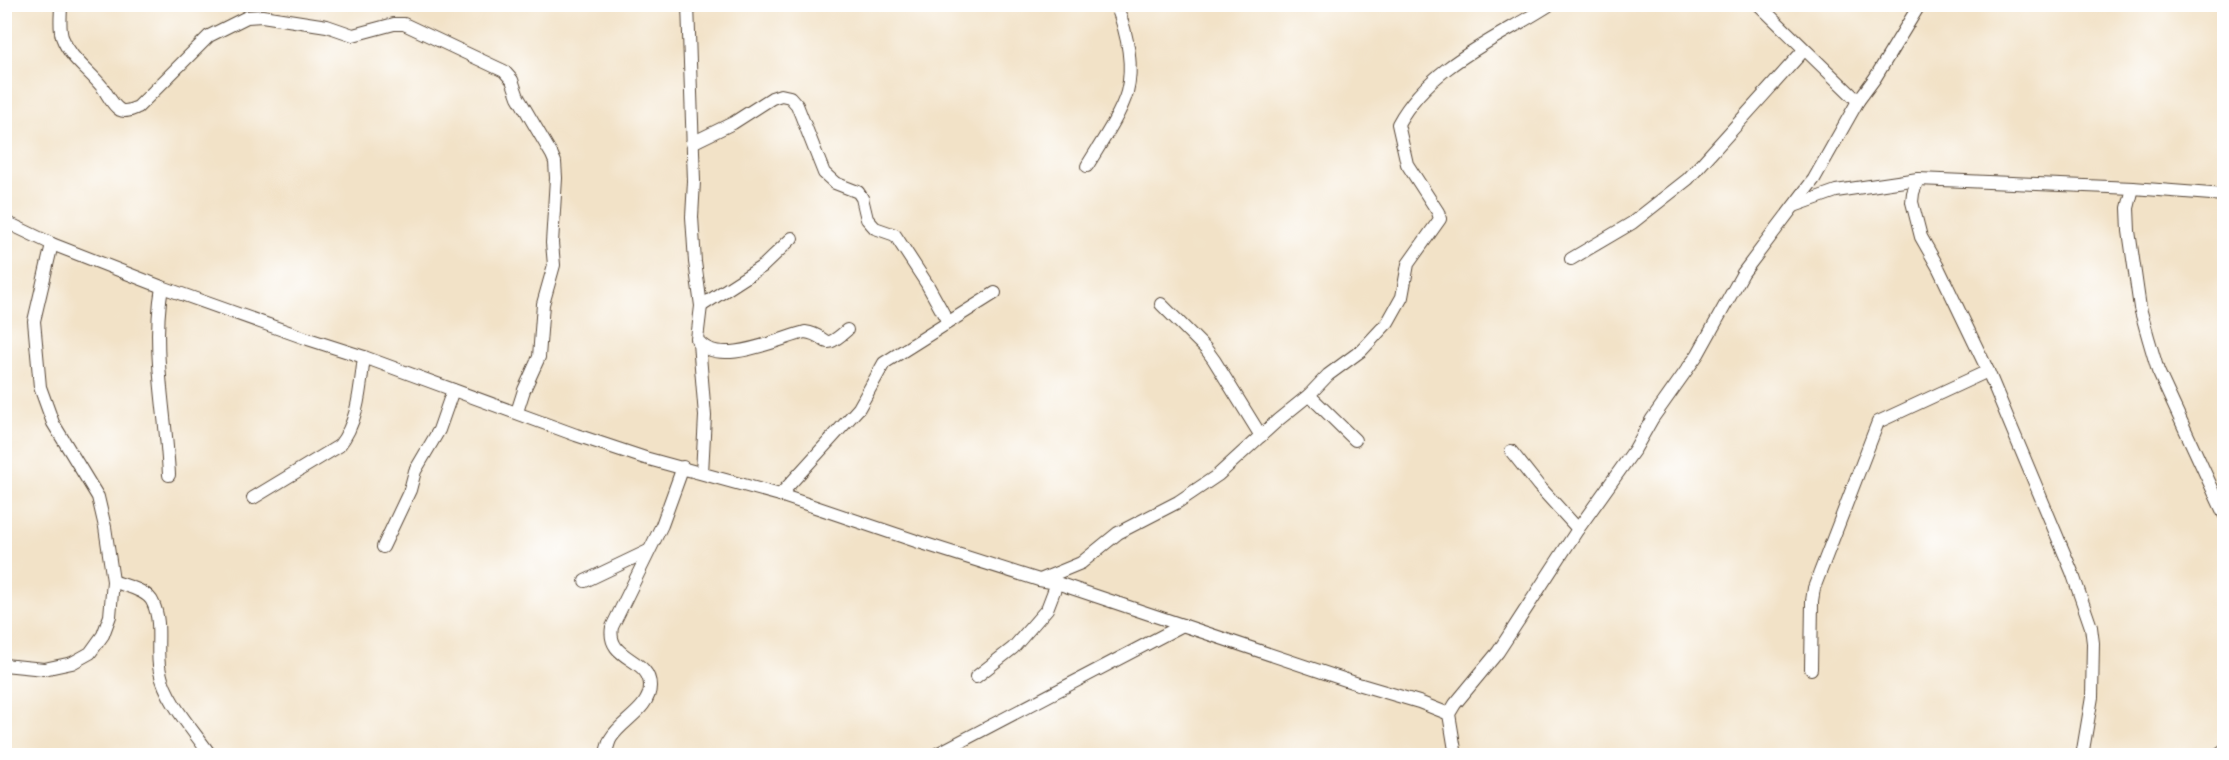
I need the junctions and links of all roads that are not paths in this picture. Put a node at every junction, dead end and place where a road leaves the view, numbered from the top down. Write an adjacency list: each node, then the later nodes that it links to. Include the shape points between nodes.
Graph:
1 (61, 4): 30 (street, via 60,29 67,47 111,101 127,111 138,107 209,36 247,17 327,26 353,35 404,24 504,71 552,155 556,178 554,265 543,304 539,357)
2 (688, 4): 9 (street)
3 (1116, 4): 10 (street, via 1127,38 1127,91)
4 (1551, 4): 29 (street, via 1442,72 1404,114 1398,129 1407,164 1440,219 1408,264 1402,297 1388,322)
5 (1758, 4): 7 (street)
6 (1920, 4): 8 (street)
7 (1804, 50): 8 (street); 18 (street, via 1688,179 1632,223)
8 (1858, 101): 14 (street, via 1814,179)
9 (692, 143): 22 (street, via 693,228); 23 (street, via 772,98 790,97 825,172 835,183 858,192 867,219 875,228 895,235)
10 (1087, 166)
11 (1918, 179): 12 (street); 14 (street, via 1836,191); 27 (street, via 1912,202 1921,237)
12 (2133, 188): 13 (street); 39 (street, via 2128,208 2129,231 2148,337 2158,371)
13 (2224, 195)
14 (1793, 206): 40 (street, via 1743,273 1698,354)
15 (4, 221): 17 (street)
16 (792, 238): 22 (street, via 763,266)
17 (52, 244): 19 (street); 44 (street, via 34,321 40,387 53,423 98,497)
18 (1571, 259)
19 (162, 287): 26 (street); 36 (street, via 157,315 158,372)
20 (995, 293): 23 (street)
21 (1161, 304): 31 (street, via 1206,349)
22 (701, 306): 25 (street)
23 (948, 322): 37 (street, via 884,363 859,408)
24 (847, 330): 25 (street, via 833,342 805,332 730,354)
25 (699, 343): 35 (street, via 705,416)
26 (364, 357): 28 (street); 38 (street, via 349,434 325,456)
27 (1988, 371): 49 (street, via 1878,422 1814,588); 57 (street, via 2091,627 2092,697)
28 (453, 390): 30 (street); 41 (street, via 439,430 415,471)
29 (1309, 395): 31 (street); 32 (street)
30 (517, 412): 34 (street, via 615,448)
31 (1261, 436): 43 (street, via 1218,475 1178,502 1118,533 1081,563)
32 (1355, 440)
33 (1510, 451): 40 (street)
34 (683, 467): 35 (street); 42 (street, via 662,525)
35 (702, 473): 37 (street)
36 (169, 475)
37 (780, 495): 43 (street)
38 (253, 498)
39 (2224, 514)
40 (1578, 530): 51 (street, via 1498,652)
41 (383, 547)
42 (648, 550): 45 (street); 54 (street, via 610,638 616,649 646,672 650,686 645,702 610,740)
43 (1039, 580): 46 (street)
44 (113, 581): 48 (street, via 110,616 90,653 72,663 44,669); 53 (street, via 145,594 153,603 160,672 166,691)
45 (585, 581)
46 (1057, 583): 47 (street); 50 (street, via 1047,609 1013,648)
47 (1183, 625): 51 (street); 55 (street)
48 (4, 665)
49 (1811, 669)
50 (976, 677)
51 (1449, 714): 56 (street)
52 (2224, 750): 58 (street)
53 (211, 756)
54 (605, 756)
55 (933, 756)
56 (1456, 756)
57 (2082, 756)
58 (2216, 756)

